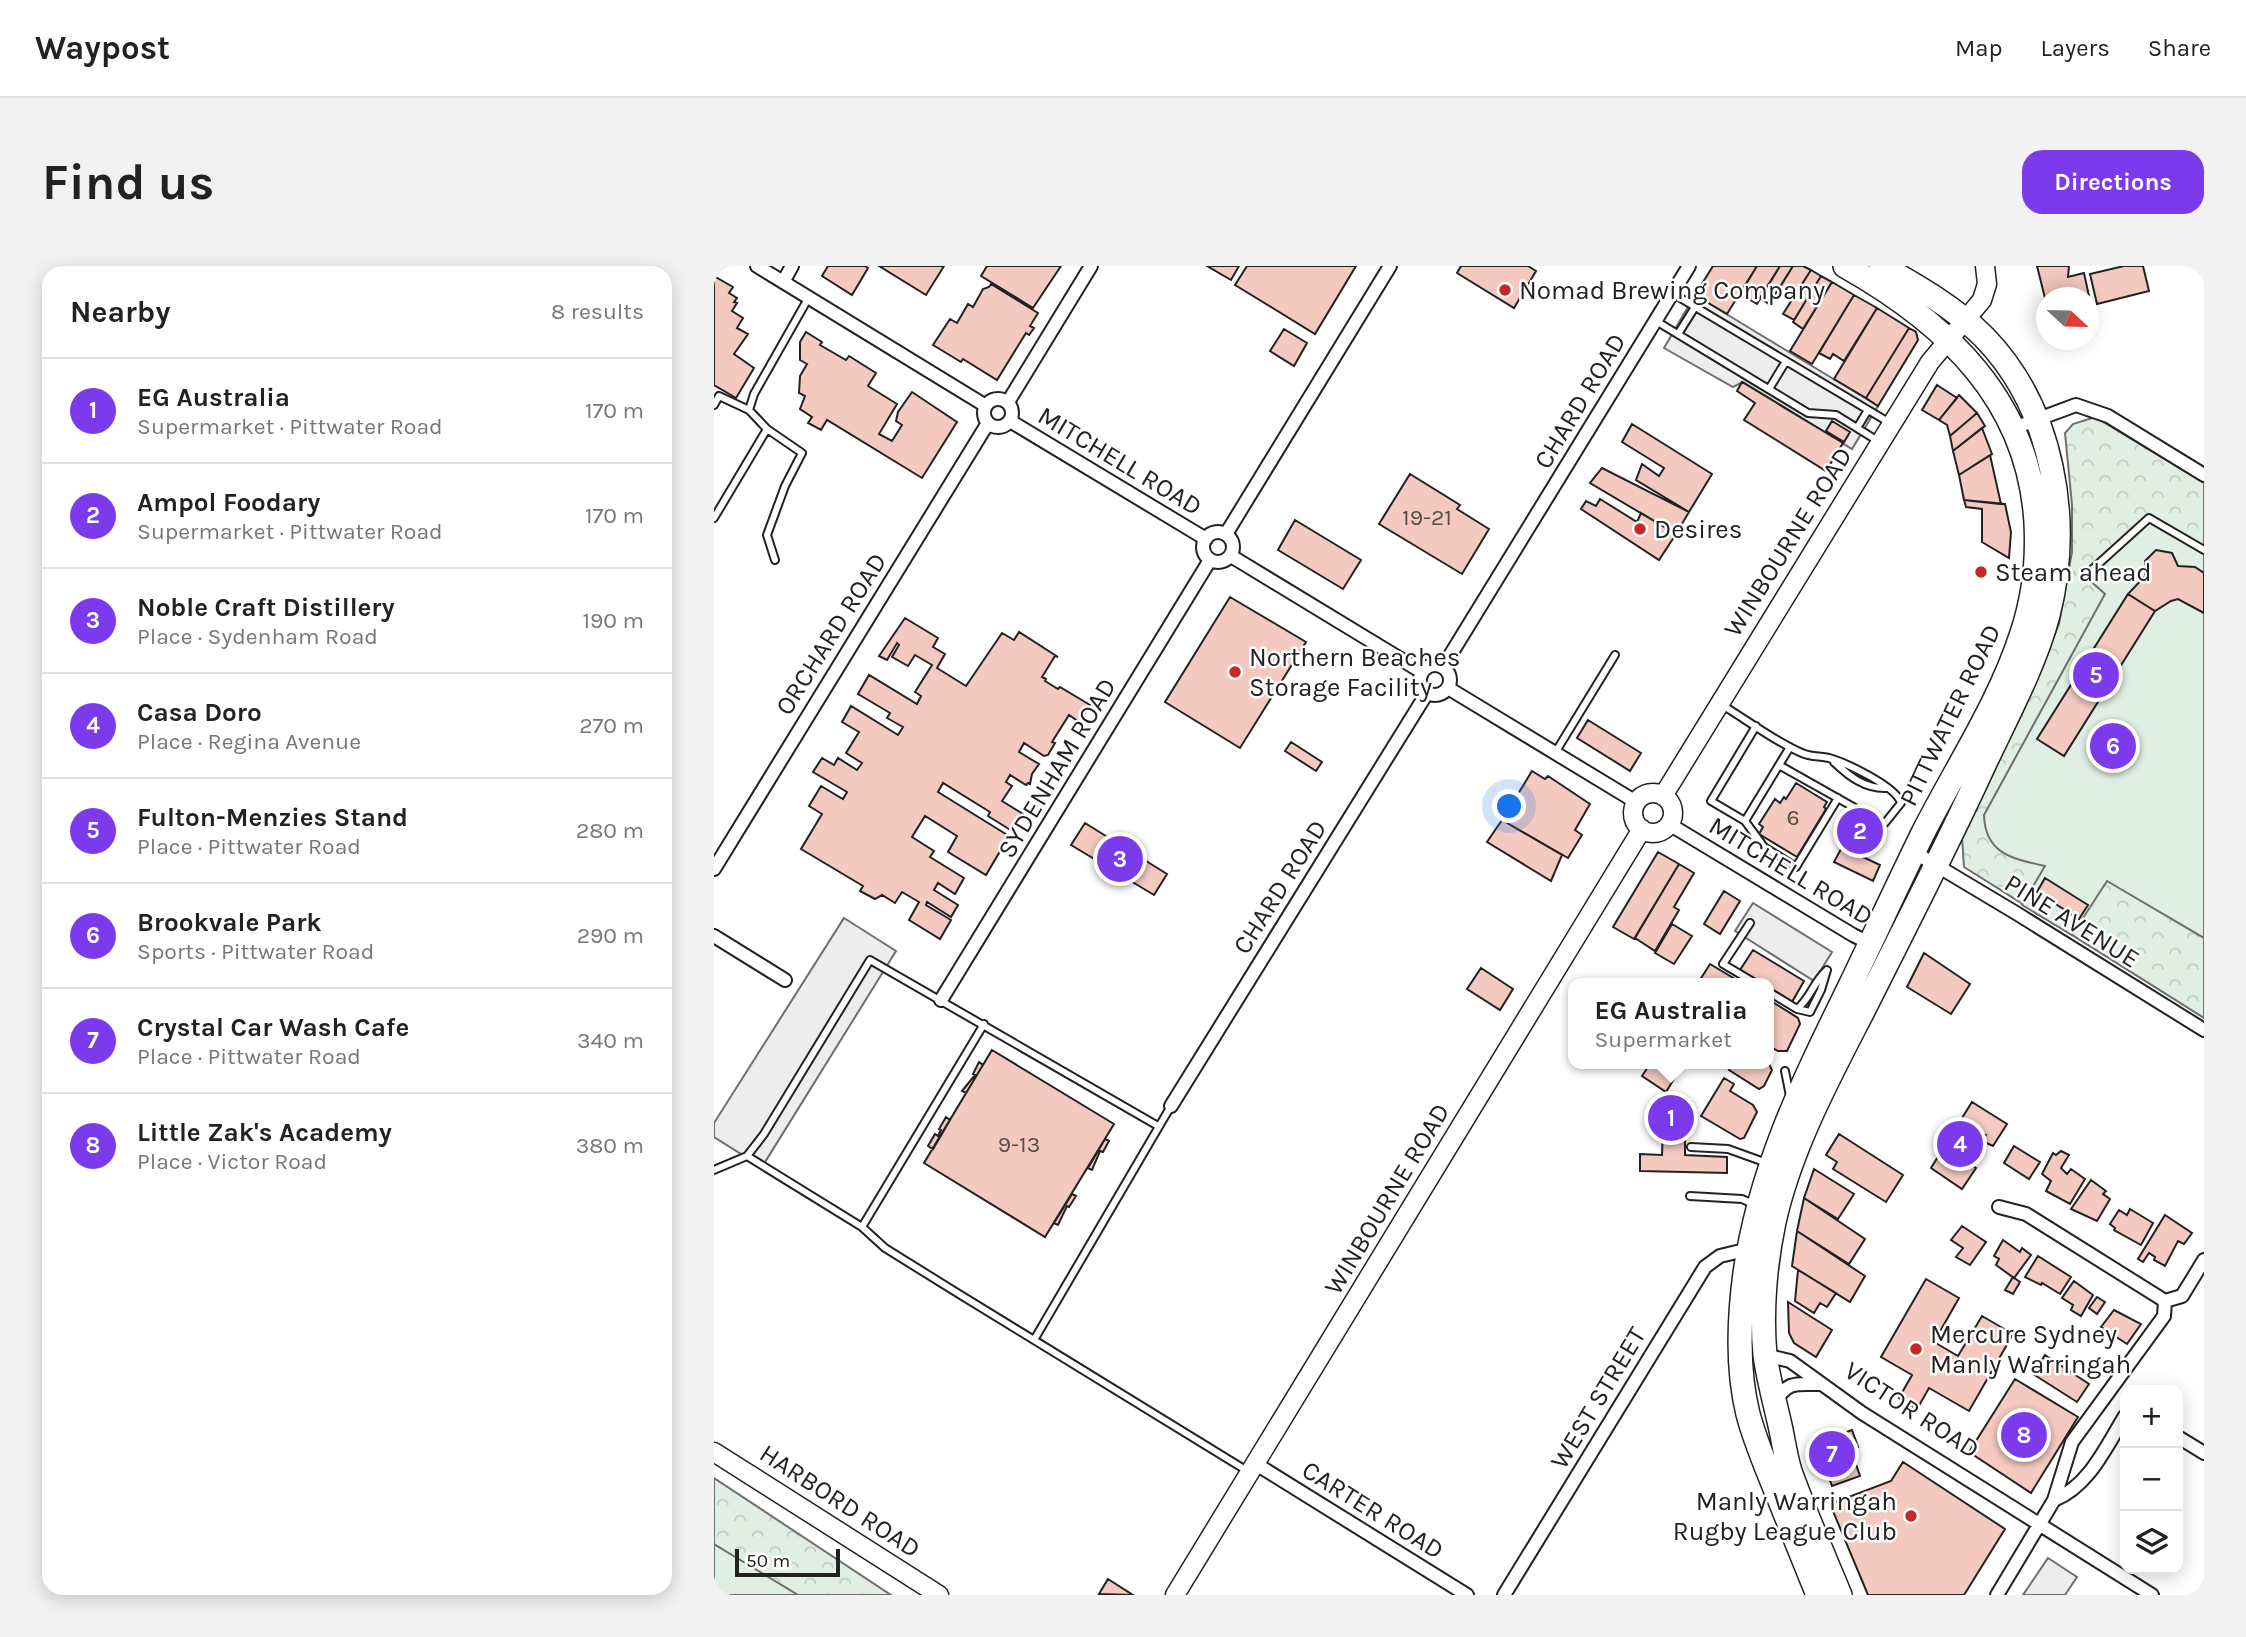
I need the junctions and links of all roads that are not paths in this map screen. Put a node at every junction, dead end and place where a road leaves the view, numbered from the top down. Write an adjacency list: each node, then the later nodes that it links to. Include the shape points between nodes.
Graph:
1 (757, 266): 9 (street)
2 (792, 266): 9 (street)
3 (1091, 266): 19 (street)
4 (1390, 266): 34 (street)
5 (1689, 266): 10 (street, CHARD ROAD)
6 (1845, 266): 16 (highway, PITTWATER ROAD, via 1897,298)
7 (1881, 266): 14 (highway, PITTWATER ROAD)
8 (1985, 266): 14 (main road, WINBOURNE ROAD, via 1985,294)
9 (783, 282): 11 (street)
10 (1672, 293): 12 (lane); 13 (street, CHARD ROAD)
11 (808, 298): 21 (street); 22 (lane)
12 (1695, 307): 15 (lane); 17 (lane)
13 (1656, 320): 15 (lane); 42 (street, CHARD ROAD)
14 (1965, 320): 16 (main road, WINBOURNE ROAD); 24 (highway, PITTWATER ROAD, via 1999,355)
15 (1678, 334): 18 (lane)
16 (1949, 340): 27 (main road, WINBOURNE ROAD); 29 (highway, PITTWATER ROAD, via 1978,371)
17 (1786, 361): 18 (lane); 23 (lane)
18 (1769, 389): 28 (lane, via 1808,413 1836,415)
19 (1008, 402): 21 (street, via 996,398); 25 (street, via 1013,411)
20 (714, 405): 22 (lane, via 719,396)
21 (986, 406): 26 (street)
22 (749, 410): 30 (lane)
23 (1868, 410): 27 (lane); 28 (lane)
24 (2035, 420): 29 (street); 32 (street, via 2076,405 2108,416); 58 (highway, PITTWATER ROAD, via 2058,506 2059,550 2052,594 2033,661)
25 (1010, 421): 26 (street, via 999,428); 35 (street, MITCHELL ROAD)
26 (988, 423): 59 (street, ORCHARD ROAD)
27 (1891, 424): 31 (main road, WINBOURNE ROAD)
28 (1857, 428): 31 (lane)
29 (2014, 428): 57 (highway, PITTWATER ROAD, via 2026,460 2035,515 2036,562 2029,609 1994,699)
30 (767, 429): 33 (lane); 38 (lane, via 802,453 767,535)
31 (1880, 442): 46 (main road, WINBOURNE ROAD)
32 (2204, 475)
33 (714, 518)
34 (1226, 534): 35 (street, via 1215,533); 37 (street, via 1233,544)
35 (1206, 539): 39 (street, via 1204,552)
36 (2204, 550): 40 (lane, via 2149,518)
37 (1231, 556): 39 (street, via 1220,562); 43 (street)
38 (775, 560)
39 (1210, 560): 67 (street, SYDENHAM ROAD)
40 (2085, 576)
41 (1615, 655): 49 (lane)
42 (1443, 667): 43 (street, via 1433,665); 44 (street, via 1450,676)
43 (1422, 672): 45 (street, via 1420,684)
44 (1448, 688): 45 (street, via 1438,695); 49 (street)
45 (1427, 693): 72 (street, CHARD ROAD)
46 (1719, 704): 47 (lane); 51 (main road, WINBOURNE ROAD)
47 (1756, 726): 48 (lane); 54 (lane, via 1711,801)
48 (1790, 747): 50 (lane); 52 (lane, via 1851,766 1887,788 1901,803 1885,823)
49 (1555, 753): 53 (street)
50 (1779, 765): 52 (lane); 54 (lane)
51 (1663, 796): 53 (main road, via 1645,794); 55 (main road, via 1672,812)
52 (1838, 798): 54 (lane, via 1796,867 1764,847)
53 (1636, 802): 56 (main road, via 1634,820)
54 (1745, 821)
55 (1669, 824): 56 (main road, via 1656,832); 62 (street, MITCHELL ROAD)
56 (1642, 829): 95 (main road, WINBOURNE ROAD)
57 (1914, 852): 58 (street, PINE AVENUE); 62 (highway, PITTWATER ROAD)
58 (1938, 864): 63 (highway, PITTWATER ROAD); 70 (street, PINE AVENUE)
59 (714, 869)
60 (1750, 923): 64 (lane, via 1723,964)
61 (714, 936): 65 (street)
62 (1870, 944): 63 (street, MITCHELL ROAD); 73 (highway, PITTWATER ROAD)
63 (1892, 954): 87 (highway, PITTWATER ROAD, via 1820,1095 1785,1184 1768,1262)
64 (1747, 978)
65 (785, 980)
66 (1774, 995): 68 (lane)
67 (942, 1000): 69 (lane); 76 (lane, via 870,960)
68 (1797, 1009): 68 (lane, via 1810,1013 1827,970 1816,980 1806,1002)
69 (984, 1024): 74 (lane); 82 (lane)
70 (2204, 1030)
71 (1785, 1072): 73 (lane)
72 (1171, 1105): 74 (lane)
73 (1793, 1108): 77 (highway, PITTWATER ROAD)
74 (1158, 1126): 86 (lane)
75 (1691, 1147): 77 (lane, via 1728,1149)
76 (747, 1156): 78 (lane); 82 (lane)
77 (1770, 1163): 81 (highway, PITTWATER ROAD)
78 (714, 1170)
79 (1690, 1196): 81 (lane, via 1742,1199)
80 (1999, 1206): 85 (street, via 2026,1214)
81 (1758, 1207): 83 (highway, PITTWATER ROAD)
82 (862, 1227): 86 (lane, via 885,1248)
83 (1749, 1249): 88 (highway, PITTWATER ROAD, via 1742,1305); 101 (street, WEST STREET, via 1720,1256 1705,1268)
84 (2204, 1260): 85 (street, via 2182,1296)
85 (2165, 1301): 96 (street, via 2164,1315 2073,1442)
86 (1034, 1339): 95 (lane)
87 (1765, 1355): 88 (highway); 89 (street, VICTOR ROAD, via 1790,1362); 90 (highway, PITTWATER ROAD)
88 (1743, 1382): 102 (highway, PITTWATER ROAD, via 1757,1443)
89 (1819, 1384): 90 (street, VICTOR ROAD, via 1789,1385); 97 (street, VICTOR ROAD)
90 (1775, 1401): 103 (highway, PITTWATER ROAD, via 1789,1467)
91 (2120, 1424): 96 (street, via 2090,1472 2069,1494)
92 (2183, 1440): 94 (street)
93 (714, 1452): 98 (main road, HARBORD ROAD)
94 (2204, 1453)
95 (1253, 1469): 99 (main road, WINBOURNE ROAD); 100 (street, CARTER ROAD)
96 (2054, 1500): 97 (street)
97 (2039, 1524): 104 (street); 105 (street, VICTOR ROAD)
98 (939, 1595)
99 (1175, 1595)
100 (1467, 1595)
101 (1504, 1595)
102 (1818, 1595)
103 (1840, 1595)
104 (1997, 1595)
105 (2152, 1595)

